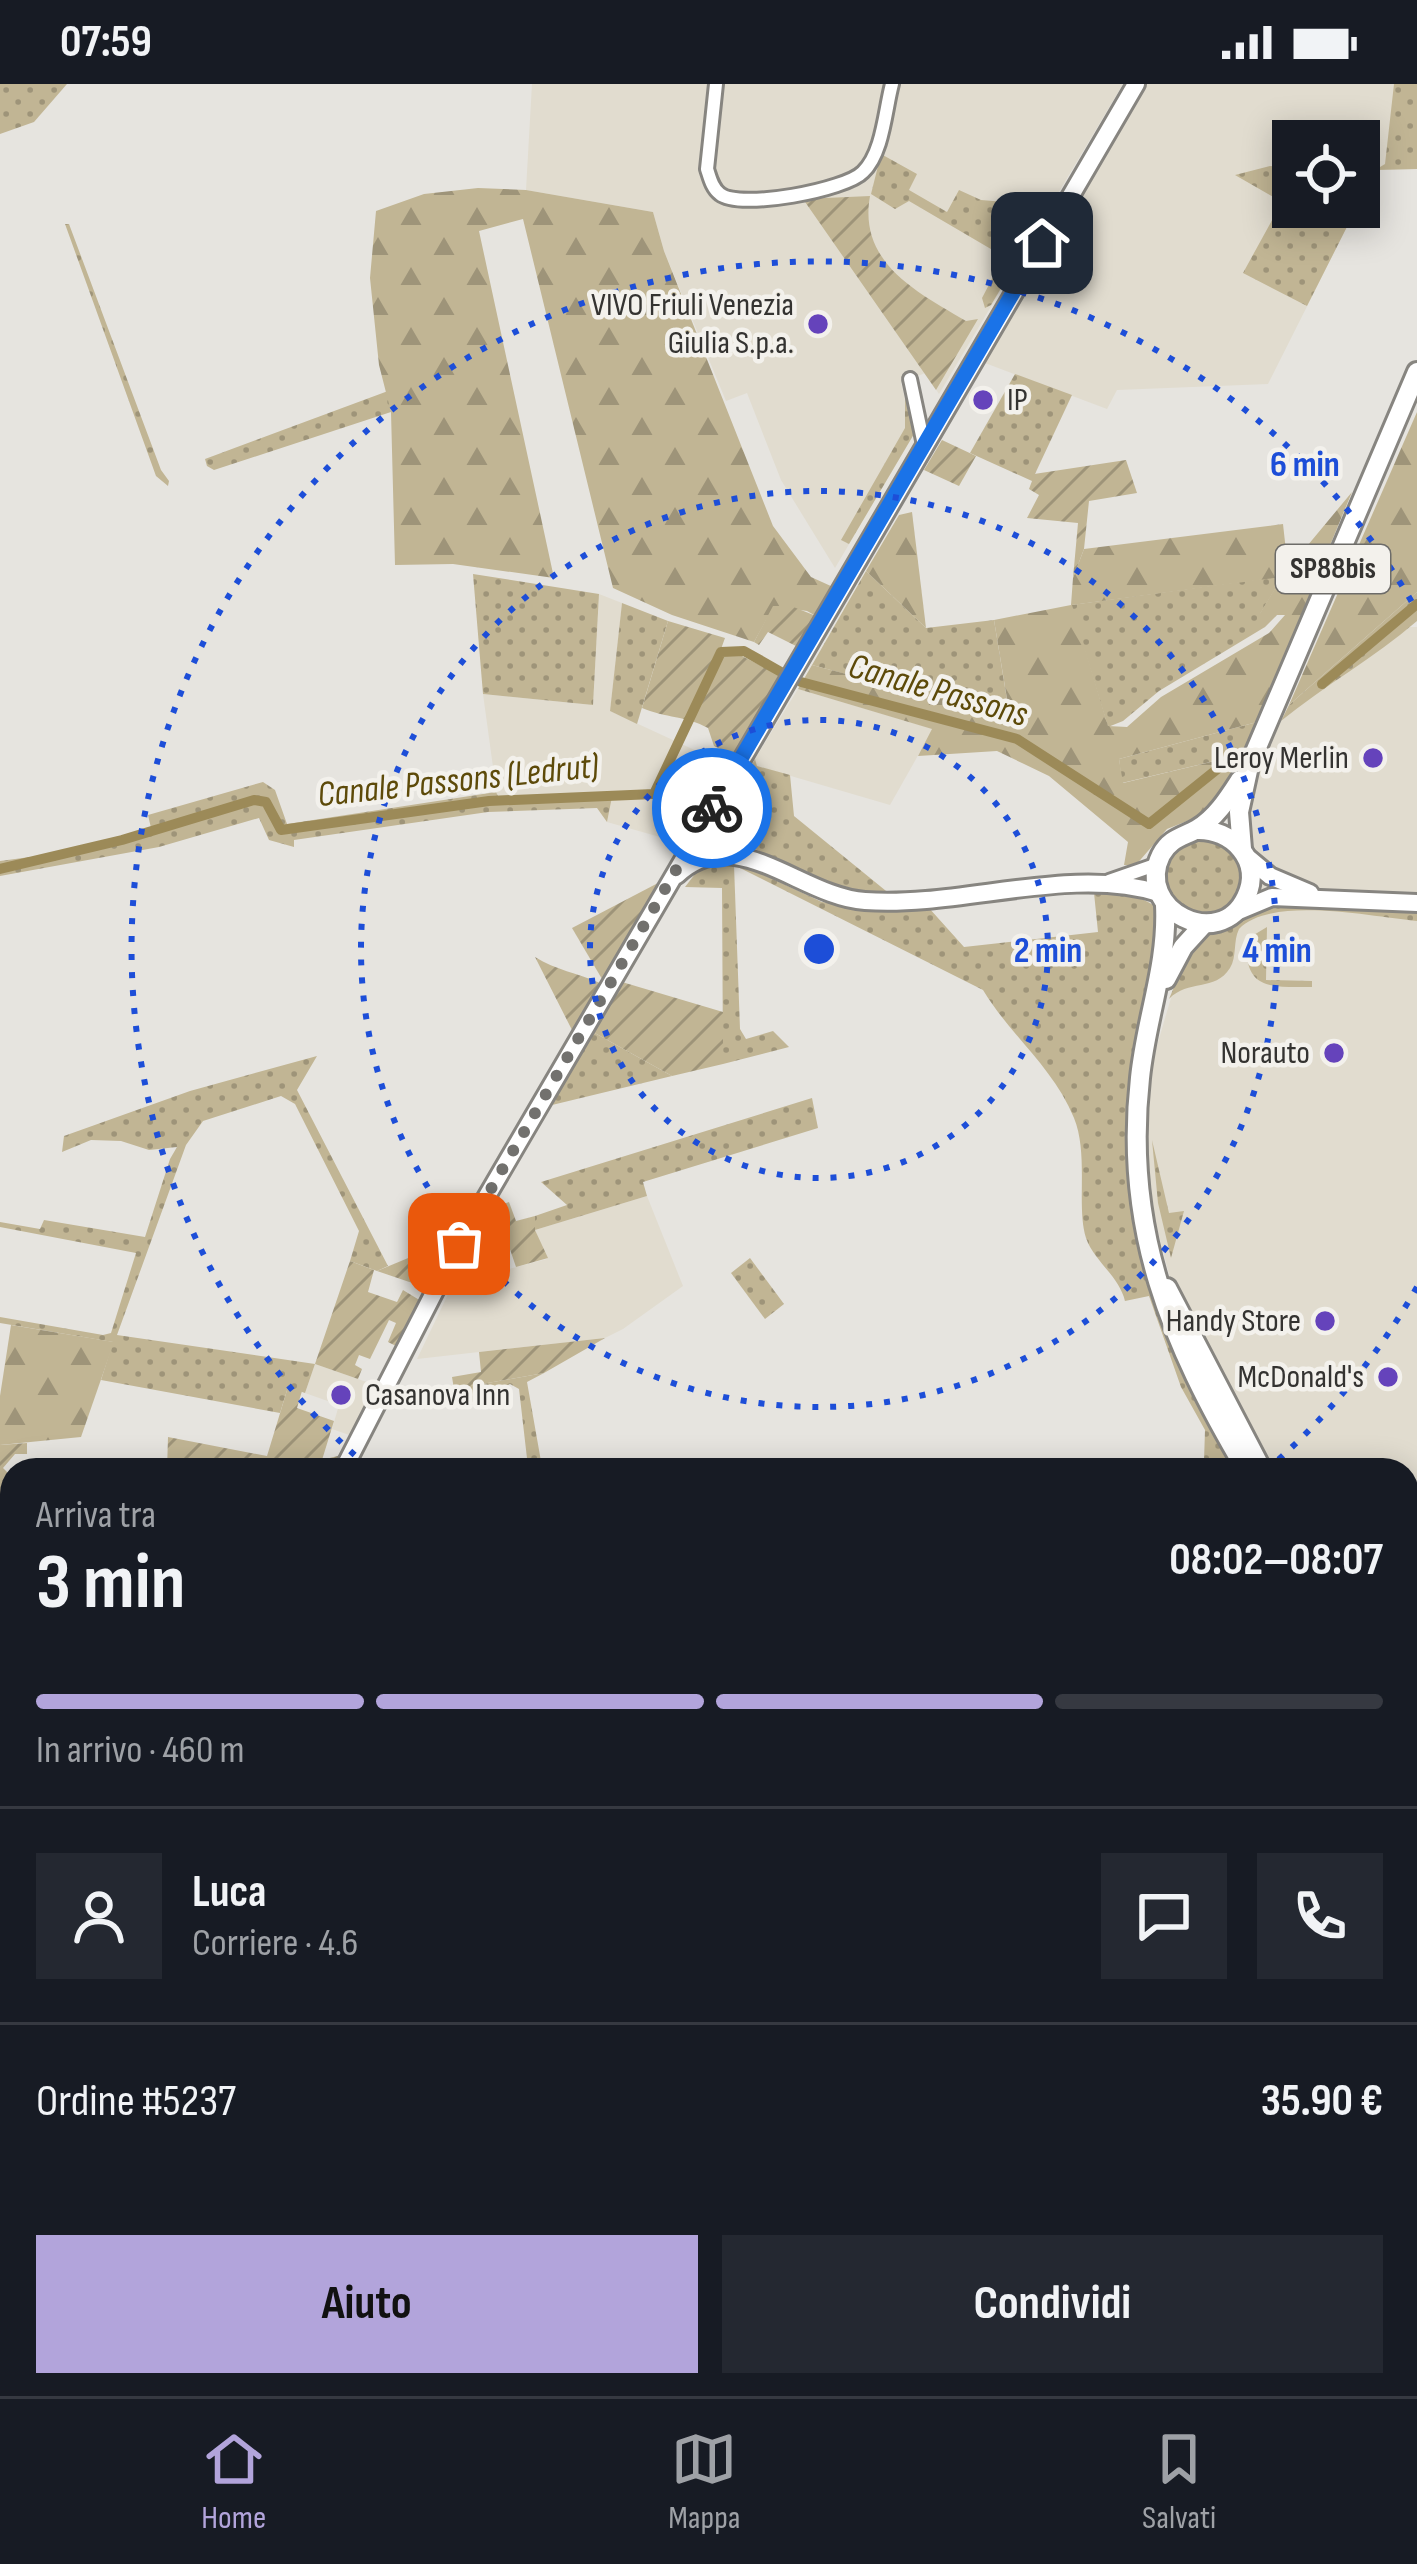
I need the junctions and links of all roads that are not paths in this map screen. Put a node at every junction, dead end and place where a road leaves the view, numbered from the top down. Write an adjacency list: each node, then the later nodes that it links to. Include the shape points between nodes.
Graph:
1 (716, 84): 2 (street, via 711,182 728,198 763,202 859,177 872,159)
2 (892, 84)
3 (1136, 84): 5 (main road)
4 (1417, 373): 7 (main road, SP88bis)
5 (948, 404): 6 (main road); 6 (street, via 912,385)
6 (924, 445): 12 (main road)
7 (1249, 766): 8 (main road, SP88bis); 9 (main road, SP88bis, via 1239,812)
8 (1196, 830): 9 (main road, via 1222,833); 10 (main road, SP88bis, via 1172,841)
9 (1244, 853): 13 (main road, via 1270,876); 16 (main road, SP88bis, via 1250,886)
10 (1158, 864): 11 (street); 14 (main road)
11 (1109, 881): 12 (main road, via 936,901 846,899 764,863 711,854); 14 (main road)
12 (668, 884): 20 (main road, via 459,1244)
13 (1322, 898): 15 (main road); 16 (main road, via 1264,898)
14 (1162, 899): 17 (main road, via 1178,917); 18 (main road)
15 (1417, 902)
16 (1235, 912): 17 (main road)
17 (1204, 924): 18 (main road)
18 (1158, 996): 19 (main road, via 1136,1112 1139,1192)
19 (1154, 1263): 21 (main road, via 1178,1342); 22 (main road)
20 (349, 1458)
21 (1238, 1458)
22 (1256, 1458)

